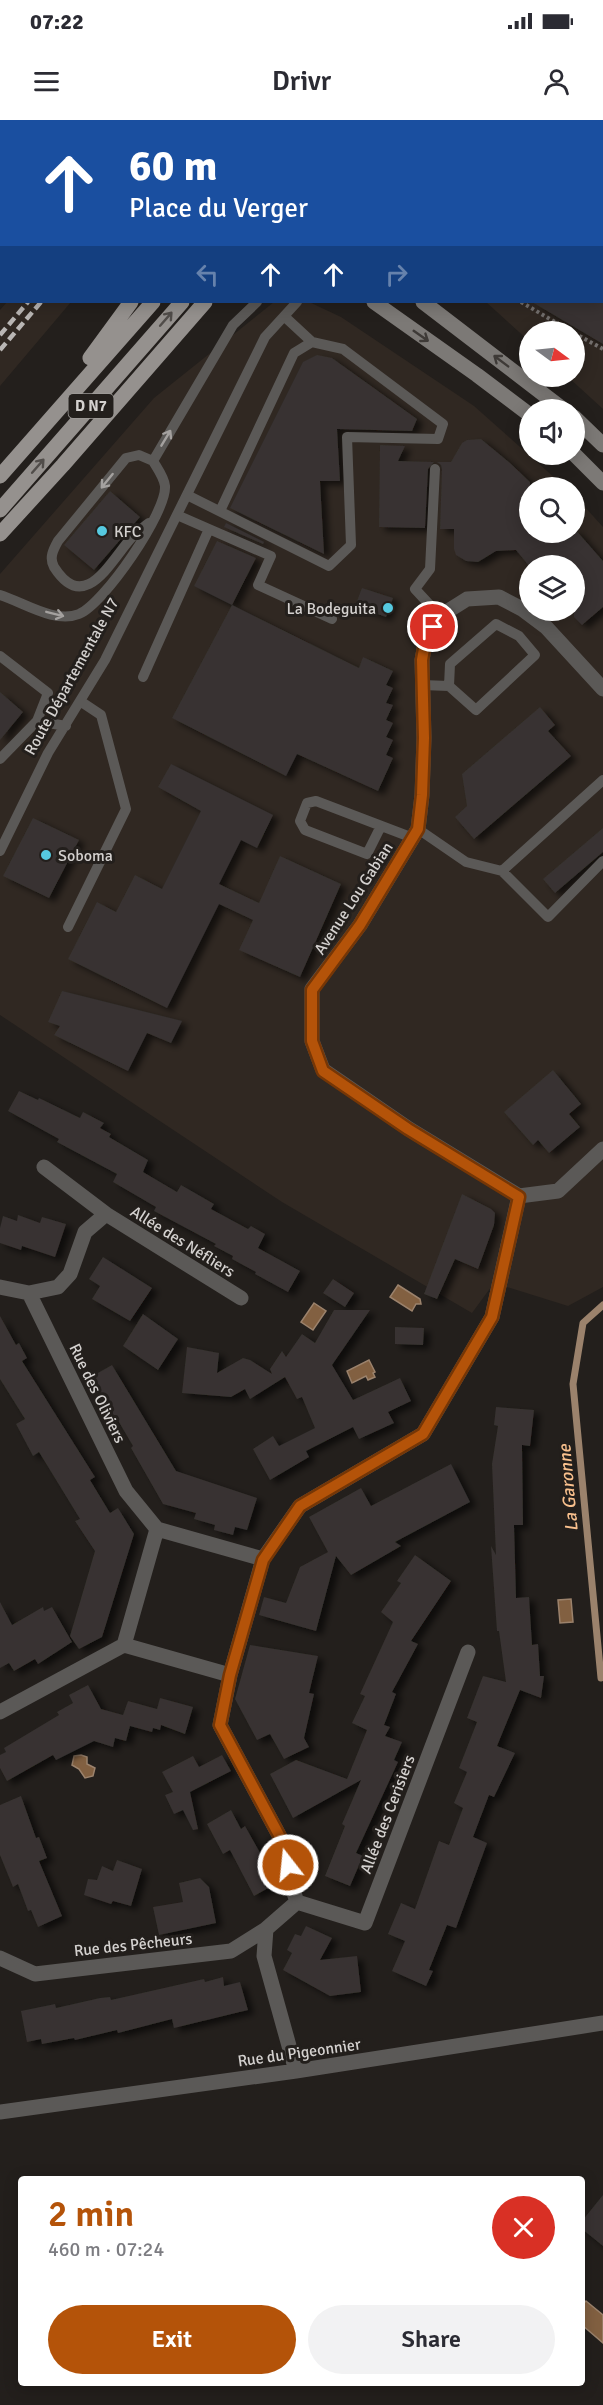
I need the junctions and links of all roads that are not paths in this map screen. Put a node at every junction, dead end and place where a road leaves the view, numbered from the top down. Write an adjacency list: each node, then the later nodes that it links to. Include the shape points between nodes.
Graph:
1 (130, 303): 15 (main road, D N7, via 49,407)
2 (152, 303): 15 (main road, D N7)
3 (181, 303): 22 (main road, D N7, one-way to 3)
4 (204, 303): 27 (main road)
5 (256, 303): 16 (lane, one-way to 5, via 233,325)
6 (296, 303): 9 (lane, Route Départementale N7)
7 (375, 303): 12 (main road, one-way to 12)
8 (424, 303): 11 (main road, one-way to 8)
9 (285, 317): 10 (lane); 21 (lane, Route Départementale N7, via 265,337)
10 (312, 342): 23 (lane, via 294,353); 23 (lane, via 343,349 443,424 438,439 347,437 351,545 330,566)
11 (550, 399)
12 (519, 407)
13 (585, 428): 14 (main road)
14 (603, 445)
15 (15, 459): 19 (main road, D N7)
16 (153, 461): 25 (lane, Route Départementale N7, via 165,486); 25 (lane, Route Départementale N7, one-way to 25, via 139,455 126,458 58,541 51,553 54,566 77,587 87,586 105,571 135,534)
17 (585, 465): 20 (main road)
18 (435, 469): 29 (lane, via 430,569 415,590)
19 (0, 476)
20 (603, 483)
21 (187, 495): 23 (lane); 24 (lane, Route Départementale N7)
22 (0, 510)
23 (220, 511)
24 (177, 515): 26 (lane); 36 (lane, Route Départementale N7, via 105,660)
25 (155, 519): 28 (lane, Route Départementale N7, one-way to 25, via 60,617 80,614 96,603 122,572)
26 (209, 529): 30 (lane, via 271,556 258,585); 32 (lane)
27 (0, 534)
28 (0, 595)
29 (440, 616): 33 (street, Avenue Lou Gabian, via 426,638); 35 (street, Avenue Lou Gabian, via 467,599 499,597 546,627)
30 (332, 619)
31 (0, 656): 37 (lane, via 48,693)
32 (143, 677)
33 (423, 685): 34 (lane); 42 (street, Avenue Lou Gabian, via 422,795)
34 (449, 686): 34 (lane, via 476,710 535,655 519,636 496,624 450,664)
35 (603, 689)
36 (80, 701): 38 (lane, Route Départementale N7); 46 (lane, via 101,715 126,809)
37 (37, 721): 38 (lane); 39 (lane)
38 (66, 726): 43 (lane, Route Départementale N7, via 48,753)
39 (0, 759)
40 (603, 780): 45 (lane)
41 (381, 826): 41 (lane, via 316,801 307,803 300,821 305,830 368,854); 42 (lane)
42 (415, 833): 45 (lane, via 466,862); 49 (street, Avenue Lou Gabian, via 360,925 312,990 312,1041 323,1071)
43 (0, 851)
44 (603, 861): 45 (lane, via 548,917)
45 (502, 871)
46 (68, 927)
47 (603, 1149): 49 (street, via 558,1191)
48 (44, 1167): 50 (street, Allée des Néfliers)
49 (519, 1197): 55 (street, via 492,1317 423,1434 300,1506)
50 (106, 1214): 52 (street, Allée des Néfliers, via 85,1232 70,1274 58,1287); 53 (street, Allée des Néfliers)
51 (0, 1287): 52 (street)
52 (29, 1293): 54 (street, Rue des Oliviers, via 126,1491)
53 (241, 1298)
54 (157, 1529): 55 (street); 56 (street)
55 (263, 1560): 58 (street)
56 (124, 1645): 58 (street); 59 (street)
57 (468, 1652): 60 (street, Allée des Cerisiers, via 365,1923)
58 (230, 1675): 60 (street, via 220,1725 287,1850)
59 (0, 1712)
60 (297, 1902): 61 (street, Rue des Pêcheurs)
61 (266, 1929): 62 (street, Rue des Pêcheurs, via 231,1952 35,1974); 64 (street, via 264,1956)
62 (0, 1958)
63 (603, 2023): 64 (street, Rue du Pigeonnier)
64 (296, 2071): 65 (street, Rue du Pigeonnier)
65 (0, 2112)

